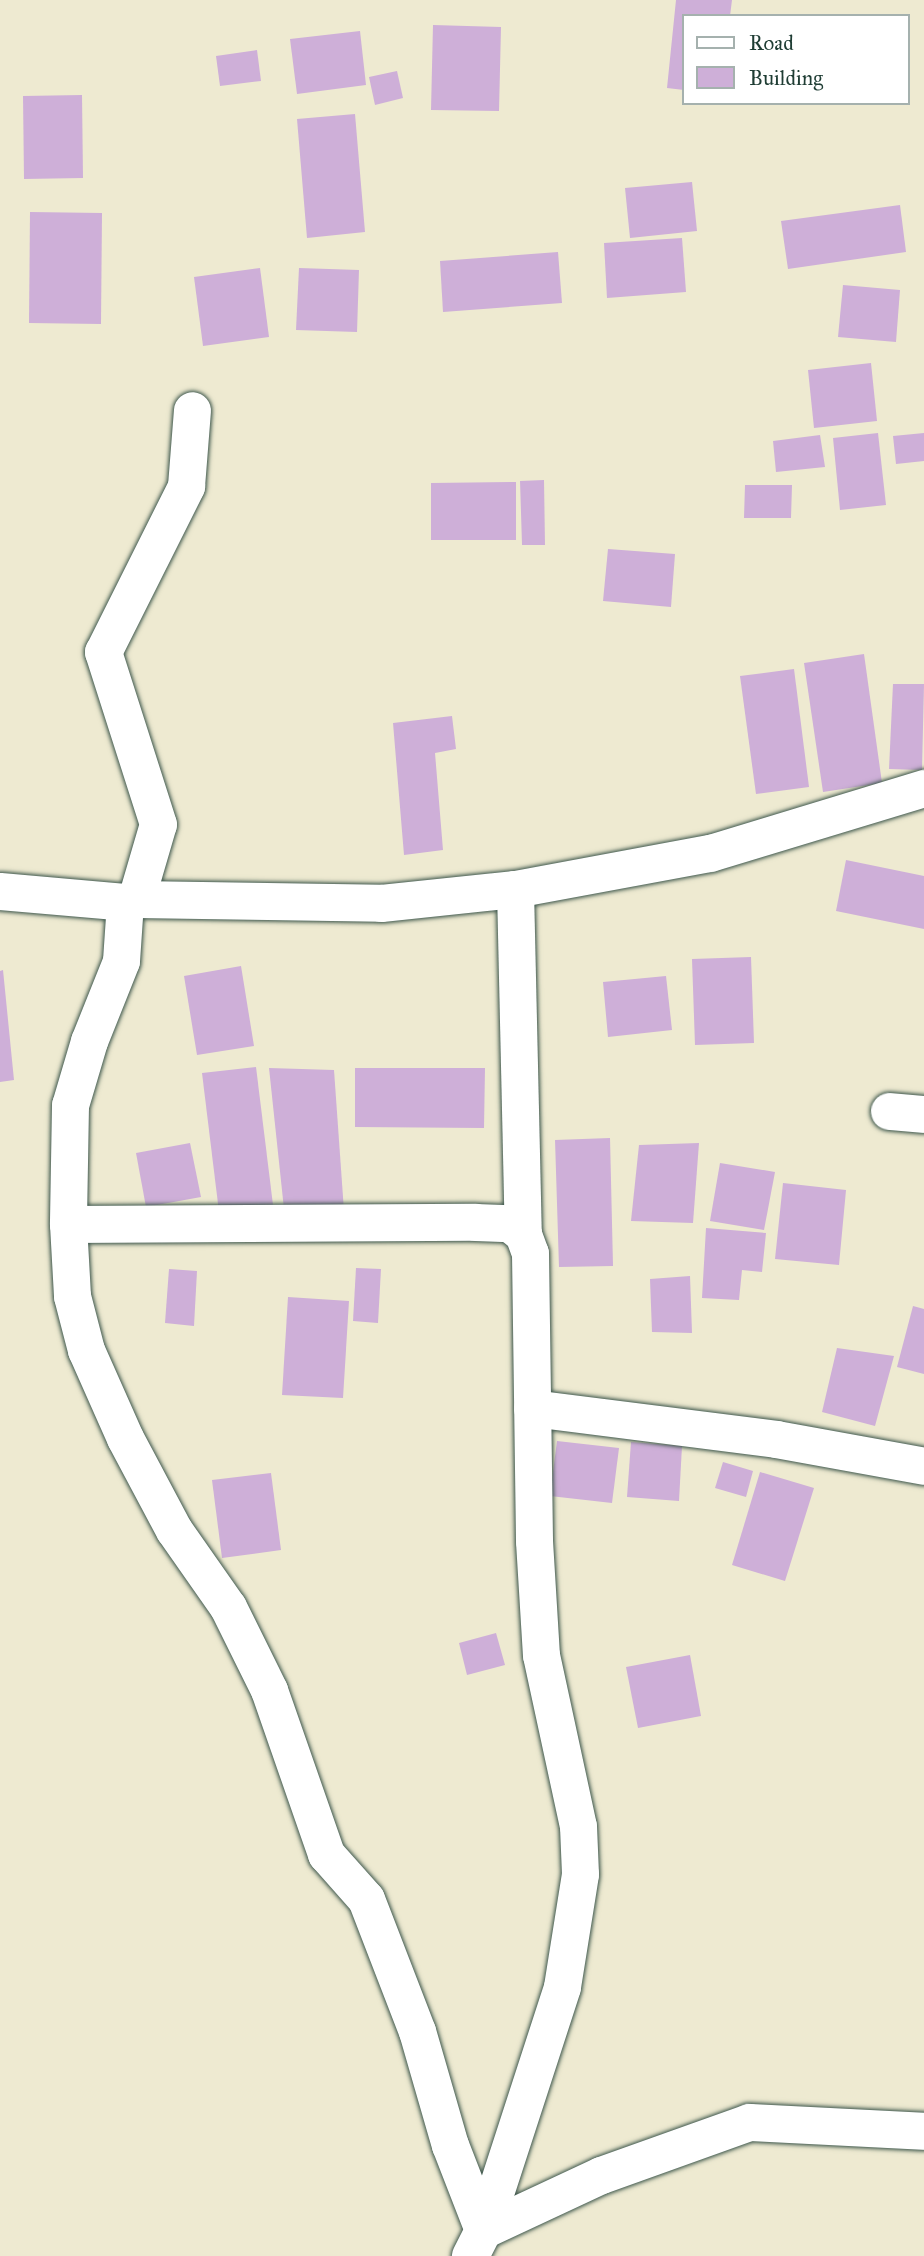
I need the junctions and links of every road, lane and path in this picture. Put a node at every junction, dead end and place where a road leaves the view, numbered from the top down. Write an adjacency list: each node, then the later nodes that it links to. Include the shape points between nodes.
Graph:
1 (192, 410): 5 (street, via 186,486 103,652 158,824)
2 (924, 788): 3 (street, via 710,853)
3 (514, 889): 5 (street, via 381,903); 7 (street)
4 (0, 891): 5 (street)
5 (130, 900): 6 (street, via 121,961 70,1105)
6 (68, 1224): 7 (street, via 475,1222 509,1223); 11 (street, via 72,1296 86,1350 125,1438 168,1518 228,1607 269,1690 326,1854 366,1899 417,2031)
7 (523, 1234): 8 (street, via 530,1253)
8 (532, 1408): 9 (street, via 776,1439); 11 (street, via 541,1655 578,1826 580,1874 562,1987)
9 (924, 1466)
10 (924, 2131): 11 (street, via 750,2122 601,2175)
11 (476, 2243)

